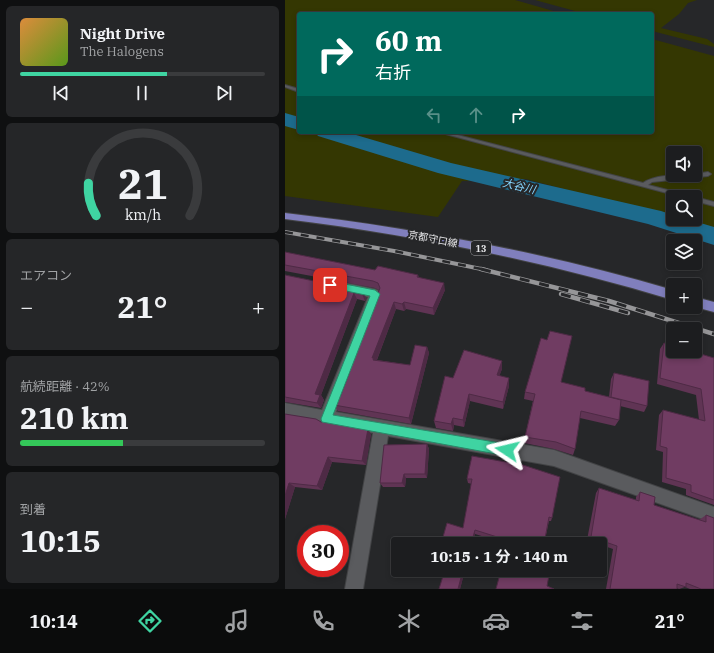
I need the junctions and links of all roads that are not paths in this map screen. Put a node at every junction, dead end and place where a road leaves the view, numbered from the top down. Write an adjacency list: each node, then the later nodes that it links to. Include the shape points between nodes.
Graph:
1 (285, 86): 2 (lane)
2 (297, 90)
3 (448, 134): 5 (lane)
4 (708, 174): 5 (lane, via 651,180)
5 (645, 184): 6 (lane)
6 (666, 190)
7 (702, 201): 8 (lane)
8 (714, 204)
9 (285, 216): 11 (main road, 京都守口線 / 13, via 338,222 512,254)
10 (338, 286): 15 (street, via 375,294)
11 (666, 293)
12 (702, 304): 13 (main road)
13 (714, 308)
14 (285, 410): 15 (street)
15 (326, 419): 16 (street)
16 (382, 427): 17 (street, via 554,458); 18 (street)
17 (714, 515)
18 (355, 589)

